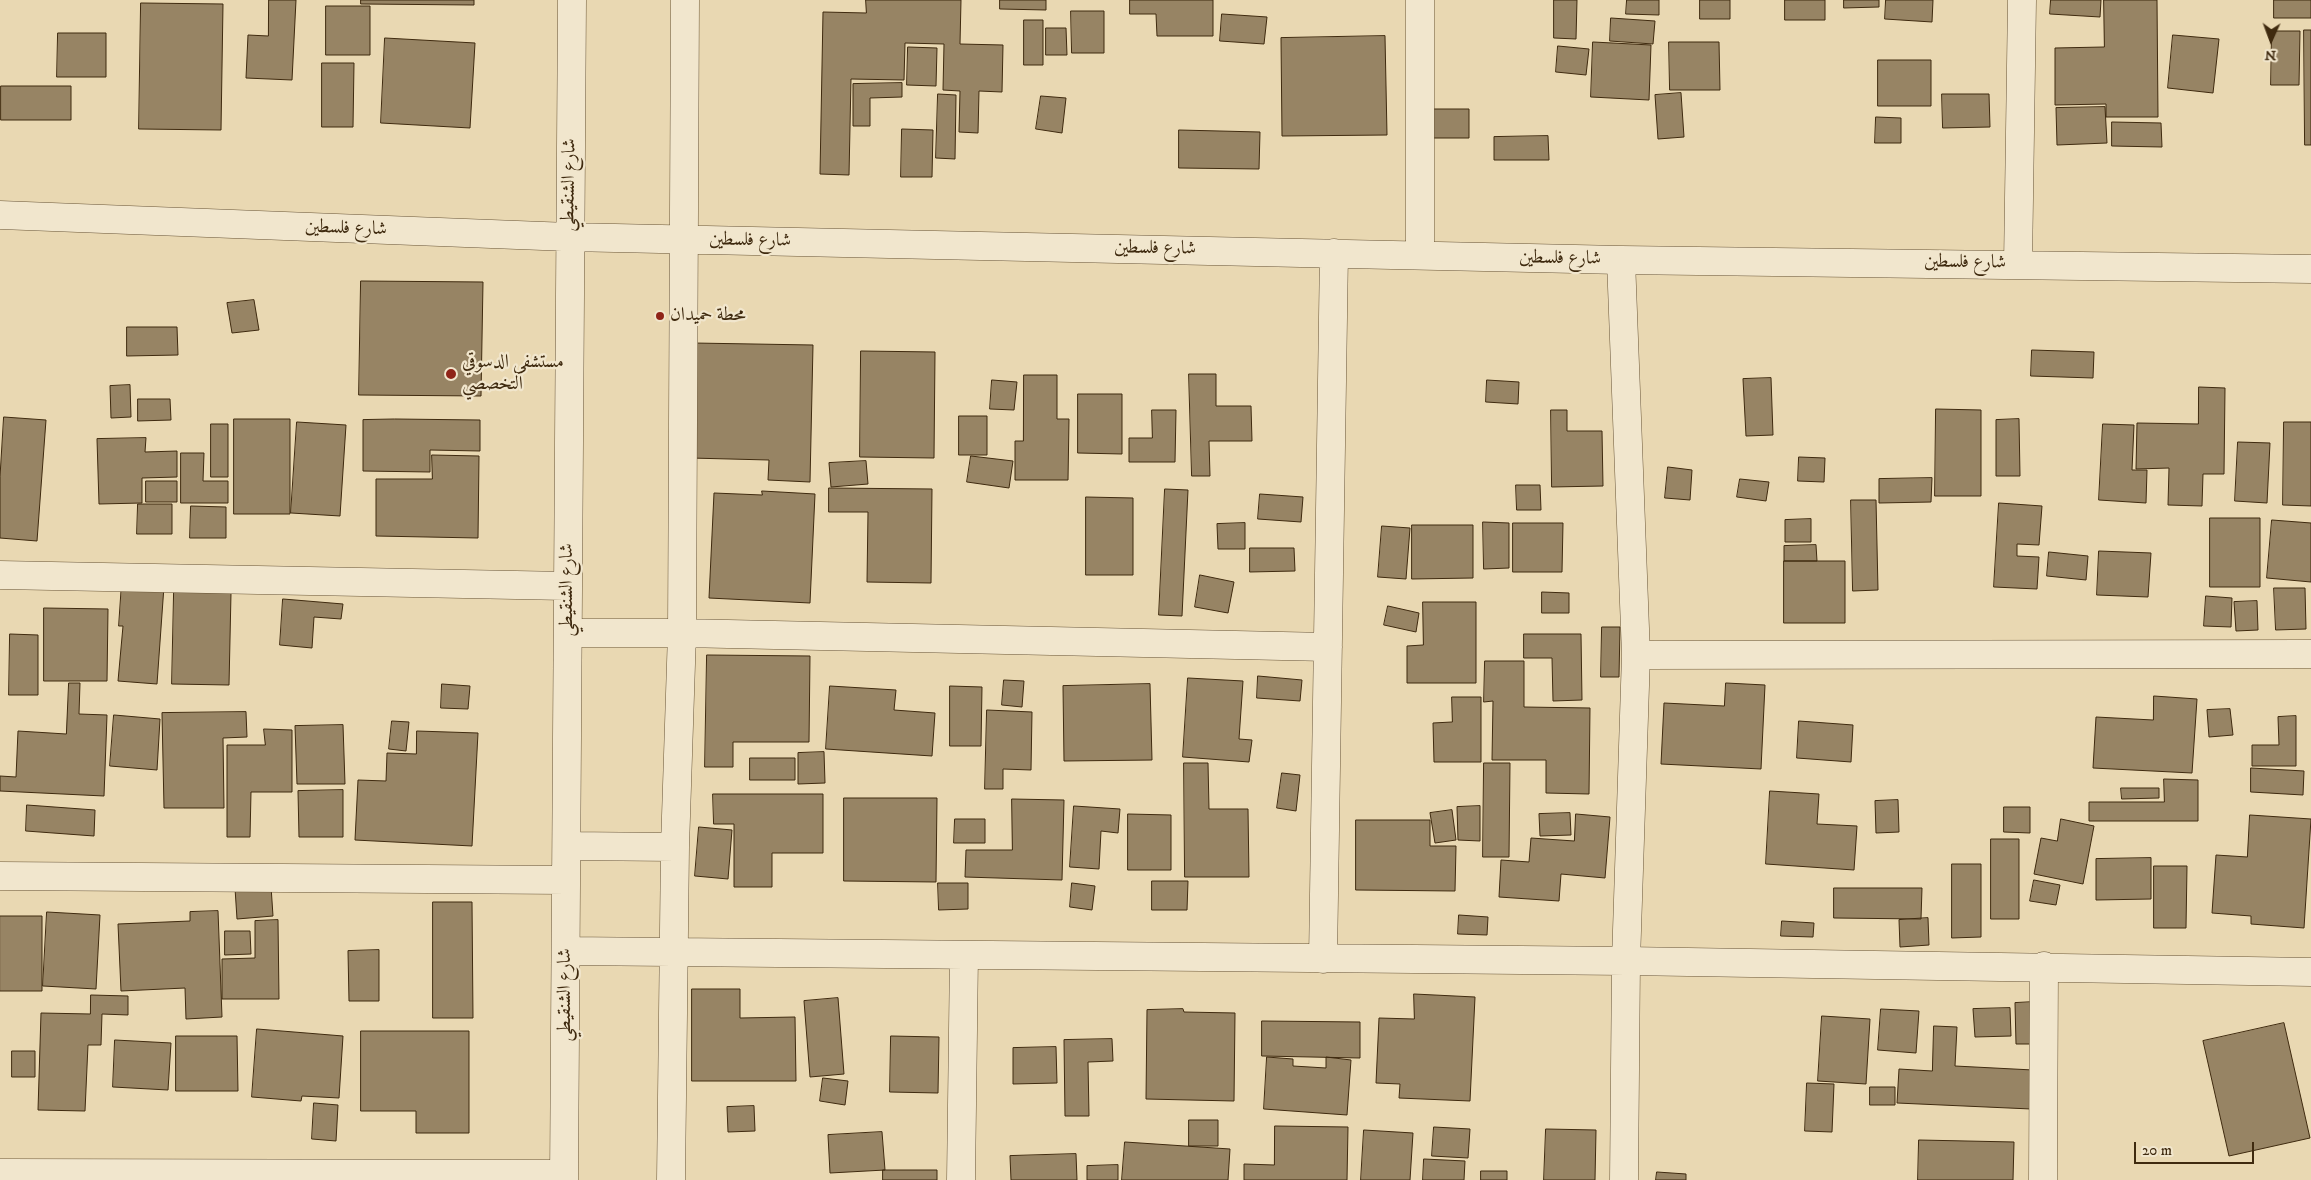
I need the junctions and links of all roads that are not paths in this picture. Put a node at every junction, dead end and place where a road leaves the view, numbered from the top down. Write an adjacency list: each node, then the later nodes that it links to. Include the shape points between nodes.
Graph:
1 (572, 0): 6 (street, شارع الشنقيطي)
2 (685, 0): 7 (street)
3 (1420, 0): 9 (street)
4 (2022, 0): 11 (street)
5 (0, 215): 6 (street, شارع فلسطين)
6 (569, 237): 7 (street, شارع فلسطين); 14 (street, شارع الشنقيطي)
7 (684, 239): 8 (street, شارع فلسطين); 16 (street)
8 (1334, 253): 9 (street, شارع فلسطين); 17 (street)
9 (1420, 255): 10 (street, شارع فلسطين)
10 (1621, 260): 11 (street, شارع فلسطين); 19 (street)
11 (2018, 264): 12 (street, شارع فلسطين)
12 (2311, 269)
13 (0, 575): 14 (street)
14 (568, 586): 15 (street, شارع الشنقيطي)
15 (568, 633): 16 (street); 20 (street, شارع الشنقيطي)
16 (682, 633): 17 (street); 21 (street)
17 (1328, 647): 27 (street)
18 (2311, 654): 19 (street)
19 (1636, 655): 28 (street)
20 (567, 846): 21 (street); 23 (street, شارع الشنقيطي)
21 (675, 848): 25 (street)
22 (0, 876): 23 (street)
23 (566, 880): 24 (street, شارع الشنقيطي)
24 (566, 951): 25 (street); 32 (street, شارع الشنقيطي)
25 (673, 953): 26 (street); 33 (street)
26 (964, 956): 27 (street); 34 (street)
27 (1323, 959): 28 (street)
28 (1626, 961): 29 (street); 35 (street)
29 (2044, 966): 30 (street); 36 (street)
30 (2311, 972)
31 (0, 1173): 32 (street)
32 (564, 1177)
33 (671, 1180)
34 (961, 1180)
35 (1624, 1180)
36 (2043, 1180)

